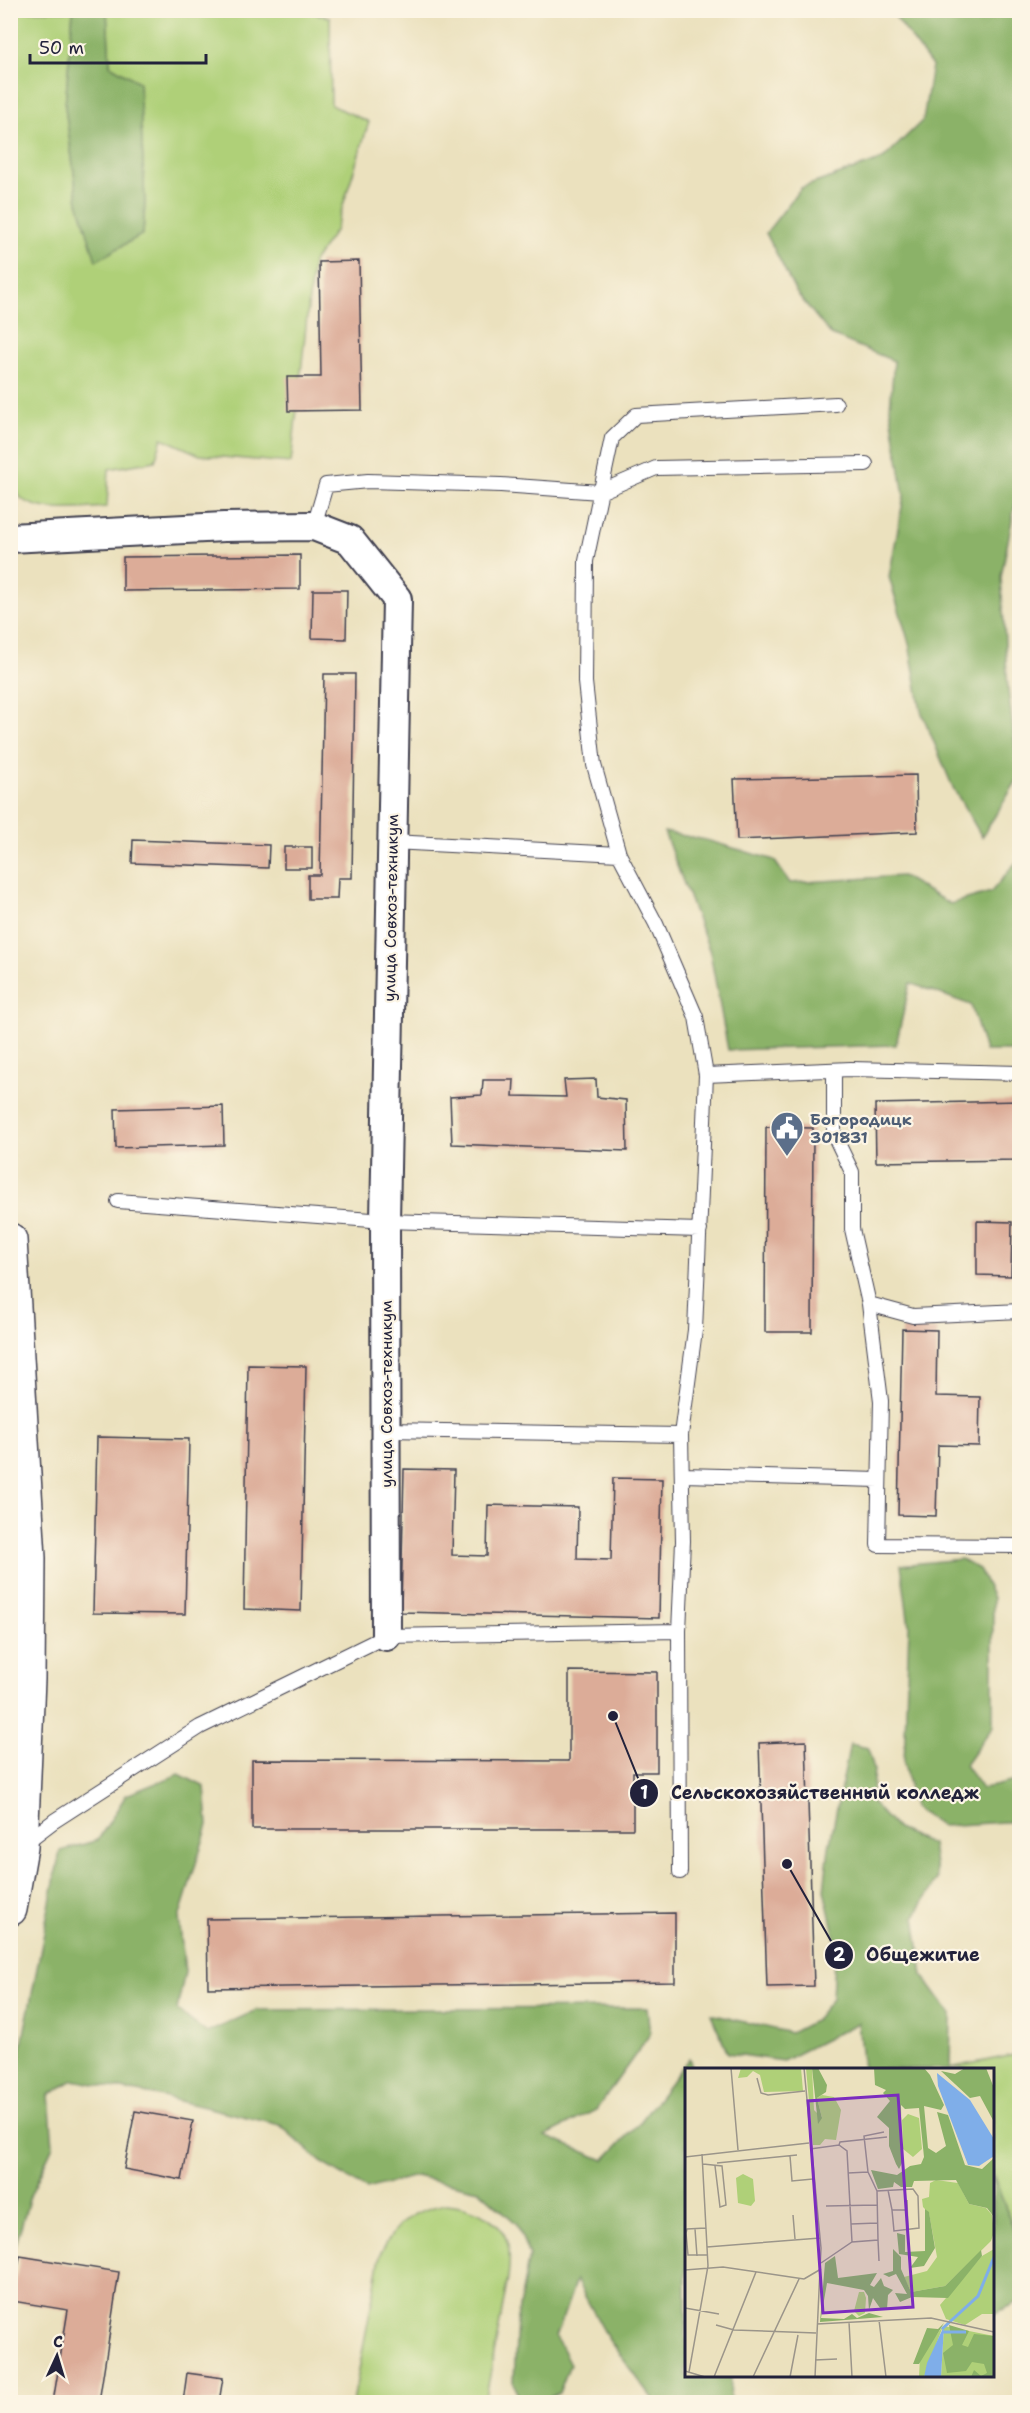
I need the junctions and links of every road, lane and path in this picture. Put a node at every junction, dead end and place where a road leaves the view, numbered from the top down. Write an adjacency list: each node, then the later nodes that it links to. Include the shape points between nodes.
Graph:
1 (836, 404): 3 (lane, via 636,415 612,438)
2 (866, 464): 3 (lane, via 656,468)
3 (600, 492): 4 (lane, via 368,481 326,485); 7 (lane, via 586,561 585,682 594,765)
4 (314, 526): 5 (street, улица Совхоз-техникум); 6 (street, улица Совхоз-техникум, via 350,540 397,599)
5 (10, 538)
6 (392, 842): 7 (lane); 12 (street, улица Совхоз-техникум)
7 (619, 854): 10 (lane, via 656,924 696,1017)
8 (834, 1070): 9 (lane); 10 (lane); 15 (lane, via 834,1135 852,1172 852,1229)
9 (1020, 1073)
10 (706, 1075): 13 (lane)
11 (118, 1201): 12 (lane)
12 (385, 1221): 13 (lane); 17 (street, улица Совхоз-техникум)
13 (700, 1230): 18 (lane, via 695,1330)
14 (10, 1240): 22 (main road)
15 (869, 1304): 16 (lane, via 913,1316); 20 (lane, via 880,1401)
16 (1020, 1311)
17 (386, 1430): 18 (lane); 24 (street, улица Совхоз-техникум)
18 (681, 1435): 19 (lane)
19 (682, 1475): 20 (lane); 23 (lane)
20 (879, 1480): 21 (lane, via 878,1545)
21 (1020, 1546)
22 (20, 1558): 25 (main road, via 28,1679)
23 (679, 1631): 24 (lane); 26 (lane)
24 (386, 1636): 25 (lane, via 200,1727 54,1821)
25 (21, 1847): 27 (main road)
26 (680, 1872)
27 (10, 1909)

